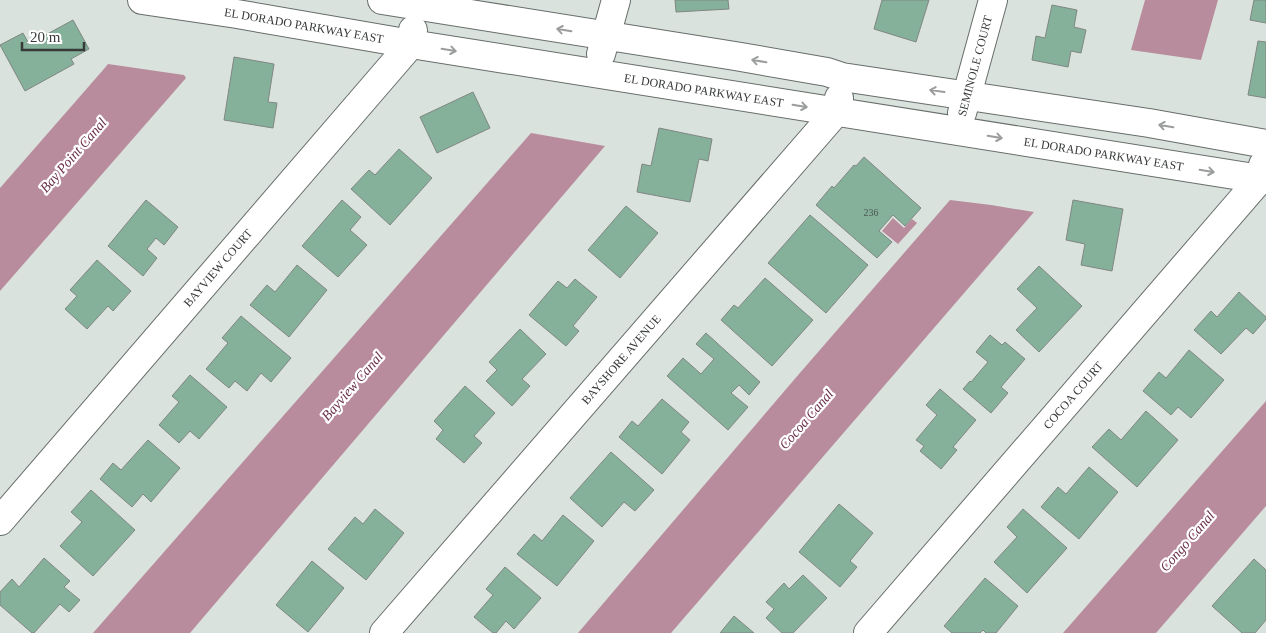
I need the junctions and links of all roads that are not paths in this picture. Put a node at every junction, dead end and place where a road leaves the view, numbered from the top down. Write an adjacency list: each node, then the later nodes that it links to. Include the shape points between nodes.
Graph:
1 (142, 0): 6 (street, EL DORADO PARKWAY EAST)
2 (382, 0): 5 (street)
3 (616, 0): 7 (street)
4 (994, 0): 11 (street, SEMINOLE COURT)
5 (416, 6): 7 (street, one-way to 5); 8 (street)
6 (238, 7): 8 (street, EL DORADO PARKWAY EAST)
7 (606, 36): 9 (street); 10 (street, one-way to 7)
8 (411, 44): 9 (street, EL DORADO PARKWAY EAST, one-way to 9); 17 (street, BAYVIEW COURT)
9 (596, 74): 12 (street, EL DORADO PARKWAY EAST, one-way to 12)
10 (842, 77): 11 (street, one-way to 10); 12 (street)
11 (966, 95): 13 (street, SEMINOLE COURT); 14 (street, one-way to 11)
12 (836, 112): 13 (street, EL DORADO PARKWAY EAST); 18 (street, BAYSHORE AVENUE)
13 (958, 132): 16 (street, EL DORADO PARKWAY EAST, one-way to 16)
14 (1266, 144)
15 (1266, 151): 16 (street, COCOA COURT)
16 (1263, 180): 19 (street, COCOA COURT)
17 (0, 521)
18 (384, 633)
19 (868, 633)

